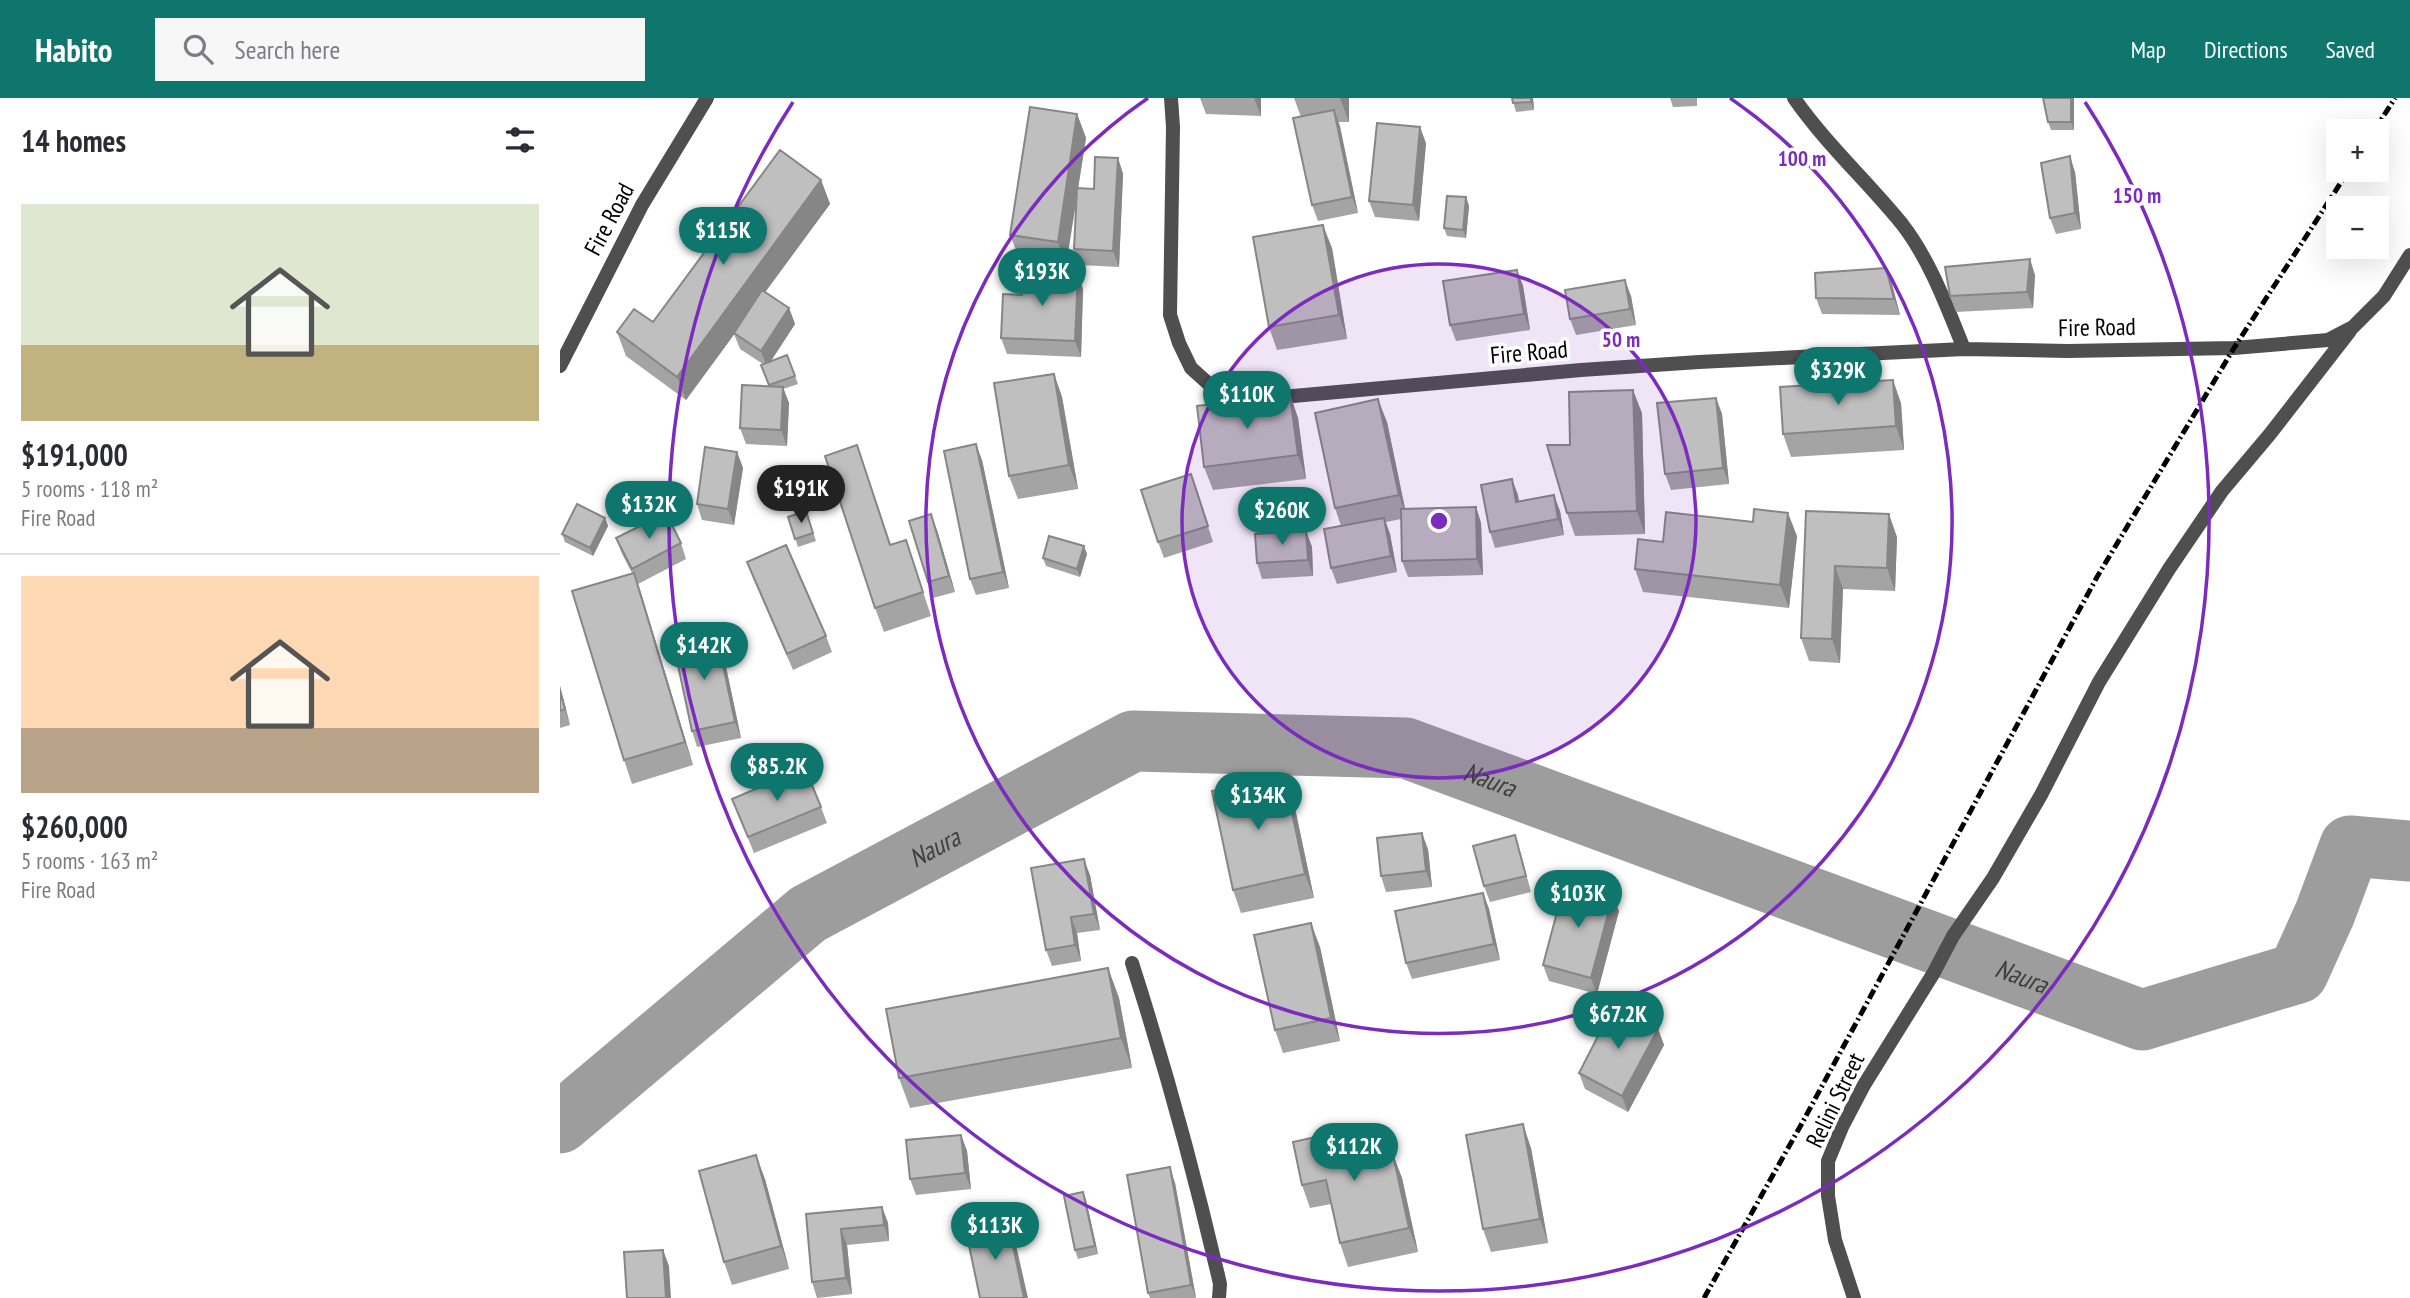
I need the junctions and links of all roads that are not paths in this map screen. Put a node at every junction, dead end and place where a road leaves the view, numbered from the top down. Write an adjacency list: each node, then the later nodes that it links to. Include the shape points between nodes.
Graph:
1 (707, 98): 7 (street, Fire Road, via 642,205)
2 (1171, 98): 6 (street, Fire Road, via 1170,314 1191,368 1210,386 1239,397 1346,393 1581,370)
3 (1794, 98): 6 (street, via 1903,226 1944,300)
4 (2410, 255): 5 (street, Fire Road, via 2384,296)
5 (2353, 327): 6 (street, Fire Road, via 2328,340 2234,348); 10 (street, Relini Street, via 2222,491 2169,569 2099,682 1993,878 1953,936 1842,1126 1828,1161 1828,1196 1835,1240)
6 (1964, 349)
7 (560, 366)
8 (1132, 963): 9 (street, via 1198,1189 1220,1284)
9 (1219, 1298)
10 (1854, 1298)

